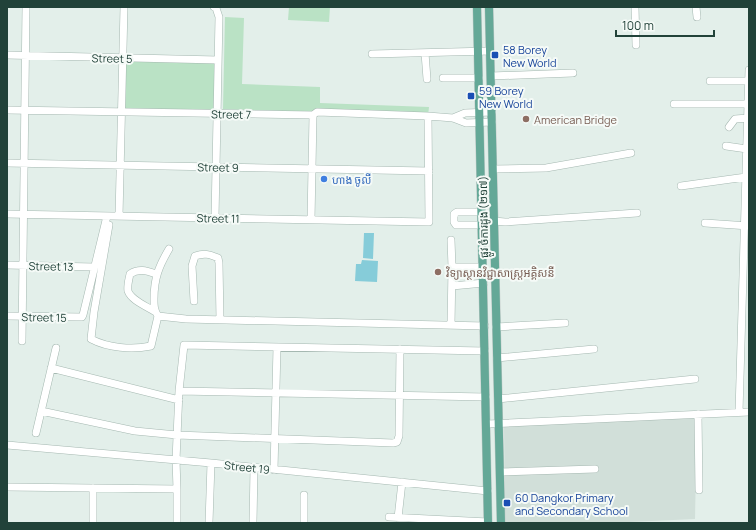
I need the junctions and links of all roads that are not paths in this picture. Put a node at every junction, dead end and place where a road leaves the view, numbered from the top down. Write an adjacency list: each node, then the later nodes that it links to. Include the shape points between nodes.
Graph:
1 (26, 7): 15 (street)
2 (124, 7): 16 (street)
3 (477, 7): 11 (main road, ផ្លូវ ចំការដូង (២១៧))
4 (489, 7): 10 (main road, ផ្លូវ ចំការដូង (២១៧))
5 (636, 7): 9 (street)
6 (696, 7): 8 (street)
7 (215, 8): 17 (street, via 219,17)
8 (697, 17)
9 (636, 45)
10 (490, 51): 11 (street); 20 (main road, ផ្លូវ ចំការដូង (២១៧))
11 (478, 52): 12 (street); 22 (main road, ផ្លូវ ចំការដូង (២១៧))
12 (425, 53): 13 (street); 23 (street)
13 (372, 54)
14 (7, 55): 15 (street, Street 5)
15 (25, 56): 16 (street, Street 5); 29 (street)
16 (123, 58): 17 (street, Street 5); 30 (street)
17 (218, 60): 33 (street)
18 (749, 70): 25 (street)
19 (573, 73): 20 (street)
20 (491, 76): 31 (main road, ផ្លូវ ចំការដូង (២១៧))
21 (443, 78): 22 (street)
22 (479, 78): 32 (main road, ផ្លូវ ចំការដូង (២១៧))
23 (427, 79)
24 (710, 80): 25 (street)
25 (749, 81): 27 (street)
26 (674, 104): 27 (street)
27 (748, 104): 37 (street)
28 (7, 110): 29 (street, Street 7)
29 (25, 110): 30 (street, Street 7); 46 (street)
30 (122, 112): 33 (street, Street 7); 47 (street)
31 (492, 112): 32 (street, Street 7); 38 (main road, ផ្លូវ ចំការដូង (២១៧))
32 (480, 113): 36 (street, Street 7, via 465,113); 39 (main road, ផ្លូវ ចំការដូង (២១៧))
33 (217, 114): 34 (street, Street 7); 48 (street)
34 (313, 115): 35 (street, Street 7, via 317,112); 49 (street)
35 (428, 116): 36 (street, Street 7); 51 (street)
36 (453, 118): 39 (street, Street 7, via 466,123)
37 (748, 118): 40 (street, via 735,119); 42 (street)
38 (492, 122): 39 (street, Street 7); 50 (main road, ផ្លូវ ចំការដូង (២១៧))
39 (480, 123): 54 (main road, ផ្លូវ ចំការដូង (២១៧))
40 (729, 127)
41 (726, 146): 42 (street)
42 (747, 149): 44 (street)
43 (631, 153): 50 (street, via 546,168)
44 (748, 162): 52 (street)
45 (7, 163): 46 (street, Street 9)
46 (24, 163): 47 (street, Street 9); 57 (street)
47 (120, 165): 48 (street, Street 9); 59 (street)
48 (216, 167): 49 (street, Street 9); 60 (street)
49 (312, 169): 51 (street, Street 9); 61 (street)
50 (493, 169): 62 (main road, ផ្លូវ ចំការដូង (២១៧))
51 (429, 172): 61 (street, Street 11, via 429,222)
52 (746, 177): 53 (street); 66 (street)
53 (681, 186)
54 (482, 212): 65 (main road, ផ្លូវ ចំការដូង (២១៧)); 65 (street, via 457,212 454,214 454,222 456,225)
55 (637, 213): 62 (street)
56 (7, 214): 57 (street, Street 11)
57 (23, 214): 58 (street, Street 11); 70 (street)
58 (107, 216): 59 (street, Street 11); 71 (street)
59 (119, 216): 60 (street, Street 11)
60 (215, 218): 61 (street, Street 11)
61 (312, 220)
62 (494, 221): 85 (main road, ផ្លូវ ចំការដូង (២១៧))
63 (705, 223): 66 (street)
64 (109, 225): 78 (street, via 91,339 100,344 122,347 151,346)
65 (482, 225): 73 (main road, ផ្លូវ ចំការដូង (២១៧))
66 (747, 226): 102 (street)
67 (451, 240): 72 (street)
68 (169, 249): 74 (street)
69 (7, 265): 70 (street, Street 13)
70 (23, 265): 71 (street, Street 13); 80 (street)
71 (94, 266): 80 (street, Street 15, via 84,316)
72 (452, 267): 73 (street); 76 (street)
73 (483, 267): 75 (main road, ផ្លូវ ចំការដូង (២១៧))
74 (156, 274): 78 (street); 78 (street, via 134,271 130,274 128,290)
75 (484, 283): 76 (street); 84 (main road, ផ្លូវ ចំការដូង (២១៧))
76 (452, 286): 83 (street)
77 (194, 301): 81 (street, via 192,266 195,256 209,254 218,258 219,263)
78 (156, 314): 81 (street, via 186,319)
79 (7, 316): 80 (street, Street 15)
80 (22, 316): 86 (street)
81 (220, 320): 83 (street)
82 (564, 323): 85 (street)
83 (451, 325): 84 (street)
84 (485, 326): 91 (main road, ផ្លូវ ចំការដូង (២១៧))
85 (496, 326): 92 (main road, ផ្លូវ ចំការដូង (២១៧))
86 (22, 341)
87 (277, 347): 89 (street); 95 (street, via 184,345); 96 (street)
88 (56, 348): 93 (street)
89 (400, 349): 91 (street); 97 (street)
90 (594, 349): 92 (street)
91 (485, 351): 98 (main road, ផ្លូវ ចំការដូង (២១៧))
92 (497, 358): 99 (main road, ផ្លូវ ចំការដូង (២១៧))
93 (51, 368): 100 (street); 101 (street)
94 (695, 379): 99 (street)
95 (180, 391): 96 (street); 100 (street)
96 (276, 393): 97 (street); 109 (street)
97 (399, 396): 98 (street); 109 (street, via 397,442)
98 (486, 397): 106 (main road, ផ្លូវ ចំការដូង (២១៧))
99 (498, 399): 105 (main road, ផ្លូវ ចំការដូង (២១៧))
100 (179, 400): 108 (street)
101 (41, 411): 107 (street); 108 (street, via 135,431)
102 (739, 412): 103 (street); 104 (street)
103 (749, 412)
104 (698, 414): 105 (street); 121 (street)
105 (499, 423): 106 (street); 116 (main road, ផ្លូវ ចំការដូង (២១៧))
106 (487, 424): 122 (main road, ផ្លូវ ចំការដូង (២១៧))
107 (36, 433)
108 (177, 435): 109 (street); 111 (street)
109 (275, 438): 115 (street)
110 (7, 445): 111 (street, Street 19)
111 (176, 460): 112 (street, Street 19); 120 (street)
112 (210, 463): 113 (street, Street 19); 129 (street)
113 (254, 468): 115 (street, Street 19); 130 (street)
114 (595, 469): 116 (street)
115 (274, 470): 117 (street, Street 19)
116 (500, 472): 132 (main road, ផ្លូវ ចំការដូង (២១៧))
117 (402, 482): 122 (street, Street 19); 125 (street)
118 (7, 487): 119 (street)
119 (93, 488): 120 (street); 127 (street)
120 (177, 489): 128 (street)
121 (699, 490)
122 (488, 491): 126 (main road, ផ្លូវ ចំការដូង (២១៧))
123 (304, 495): 131 (street)
124 (388, 517): 125 (street)
125 (398, 518): 126 (street)
126 (488, 522)
127 (93, 523)
128 (177, 523)
129 (209, 523)
130 (253, 523)
131 (304, 523)
132 (501, 523)

